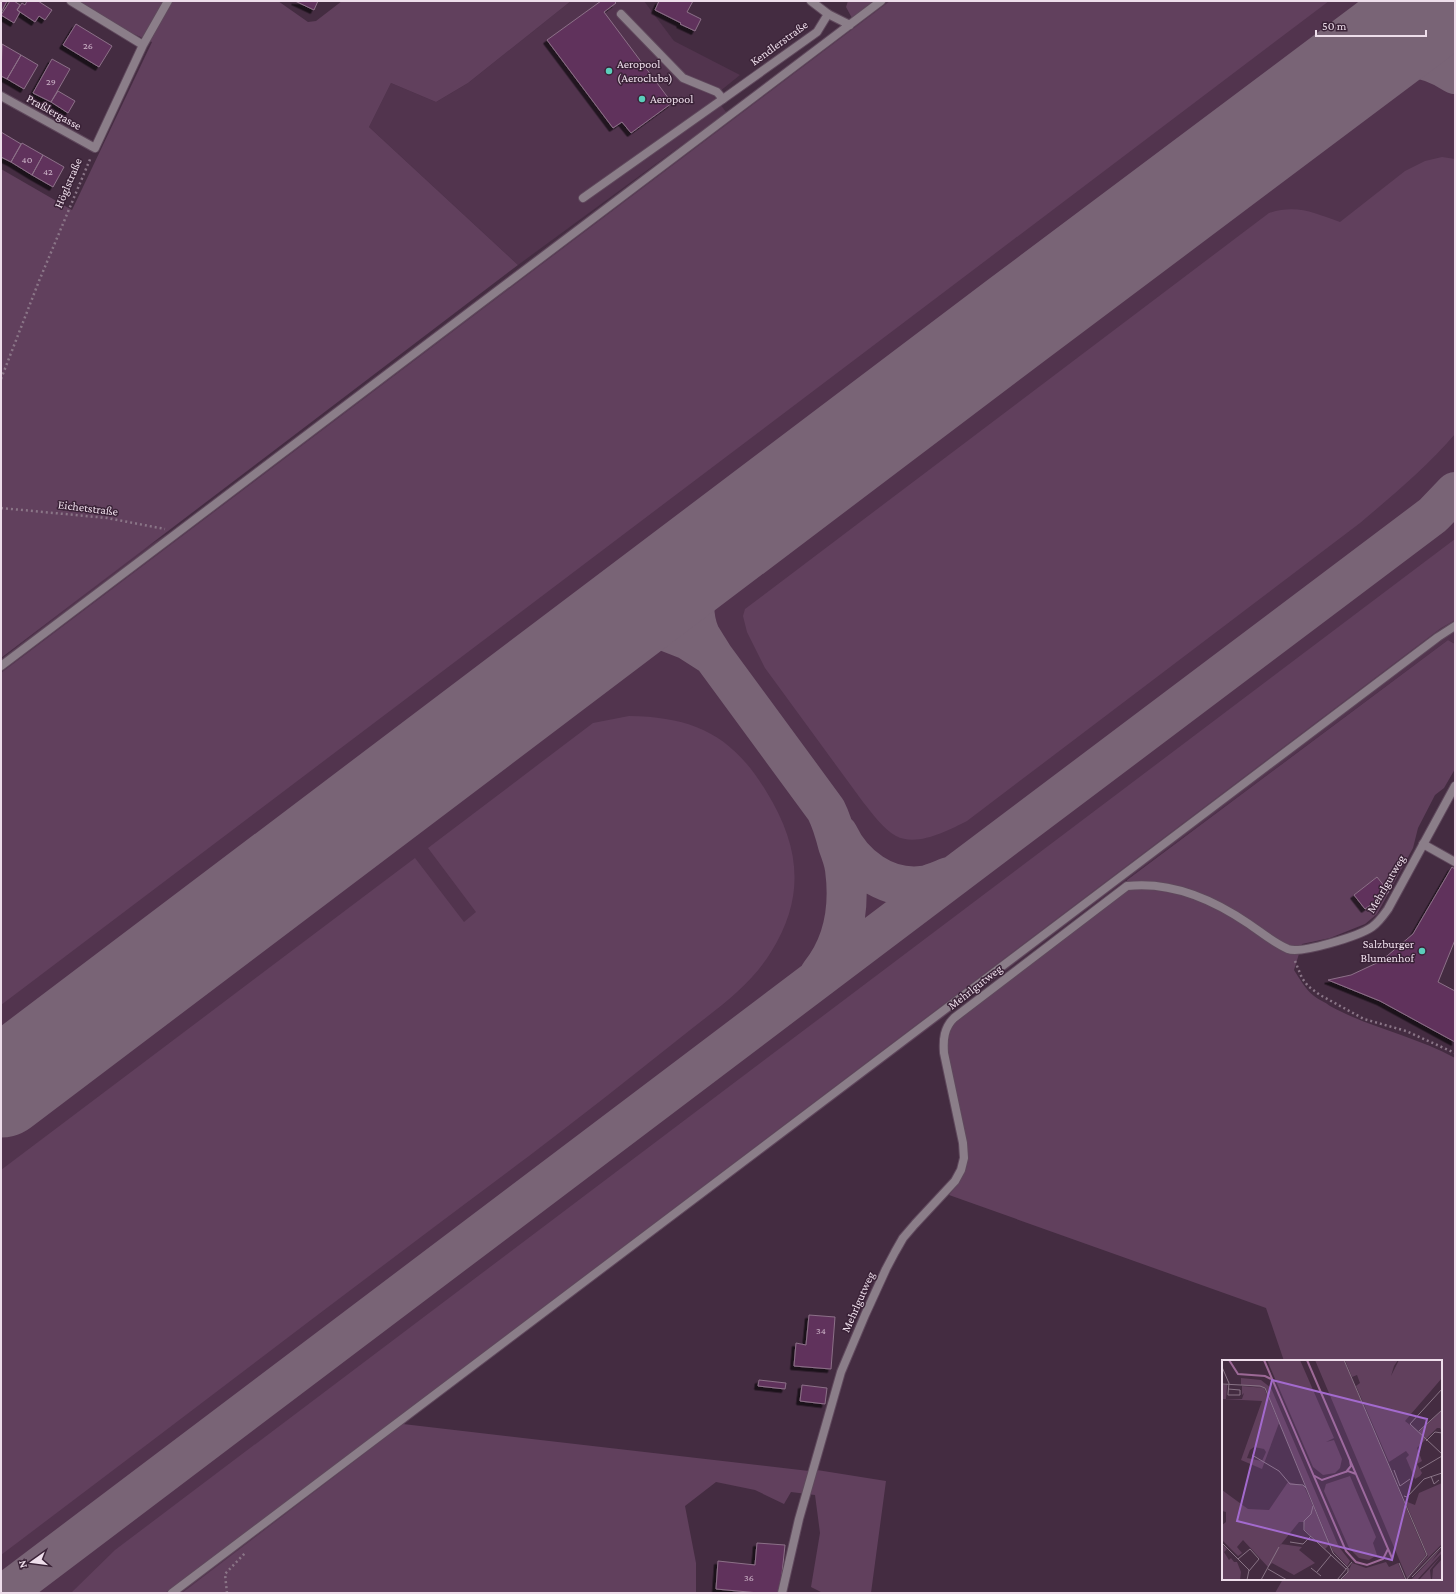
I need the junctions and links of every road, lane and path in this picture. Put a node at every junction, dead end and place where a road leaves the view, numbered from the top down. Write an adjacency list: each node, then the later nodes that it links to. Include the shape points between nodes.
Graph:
1 (71, 1): 8 (street)
2 (168, 1): 8 (street, Höglstraße)
3 (811, 1): 6 (street)
4 (881, 1): 7 (street)
5 (621, 14): 10 (street, via 683,78 717,92)
6 (828, 14): 7 (street); 10 (street, Kendlerstraße, via 817,32)
7 (850, 25): 15 (street)
8 (143, 46): 11 (street, Höglstraße)
9 (1, 96): 11 (street, Praßlergasse)
10 (723, 99): 12 (street, Kendlerstraße)
11 (95, 148): 13 (path, Höglstraße)
12 (583, 198)
13 (1, 379)
14 (1, 508): 15 (path, Eichetstraße, via 107,518)
15 (174, 532): 17 (street)
16 (1455, 626): 21 (street)
17 (1, 666)
18 (1455, 786): 19 (street, Mehrlgutweg)
19 (1423, 844): 20 (street); 23 (street, Mehrlgutweg, via 1388,909 1381,920 1371,928 1341,940 1310,948)
20 (1455, 862)
21 (1118, 878): 22 (street); 26 (street)
22 (1127, 886): 23 (street, via 1153,885 1206,899); 28 (street, Mehrlgutweg, via 954,1018 946,1029 944,1053 963,1143 964,1158 961,1170 948,1190 903,1238 865,1315 839,1380 799,1519)
23 (1289, 950): 24 (path, via 1302,978 1320,995 1364,1019 1406,1031)
24 (1455, 1054)
25 (246, 1552): 27 (path, via 225,1574)
26 (172, 1593)
27 (227, 1593)
28 (782, 1593)

